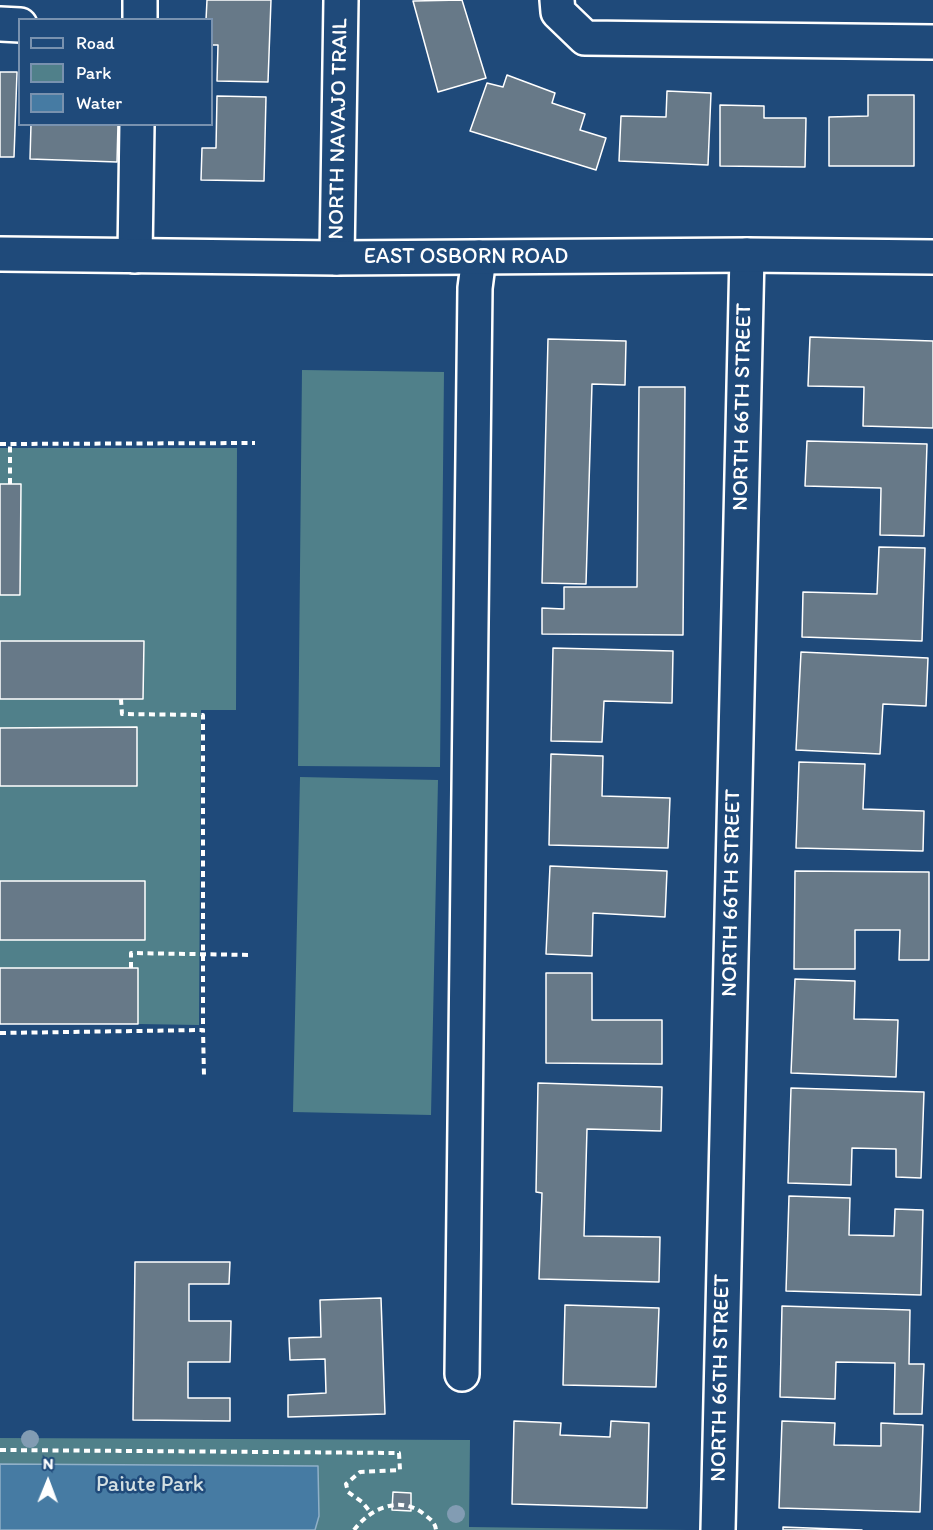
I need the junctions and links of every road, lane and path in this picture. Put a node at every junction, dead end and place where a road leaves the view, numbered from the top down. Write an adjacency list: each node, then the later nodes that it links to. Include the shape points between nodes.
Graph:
1 (140, 0): 4 (street)
2 (341, 0): 14 (street, NORTH NAVAJO TRAIL)
3 (556, 0): 7 (street, via 558,12 585,38)
4 (140, 18)
5 (0, 24): 6 (street)
6 (18, 25)
7 (933, 42)
8 (137, 126): 11 (street)
9 (0, 254): 11 (street, EAST OSBORN ROAD)
10 (747, 255): 12 (street, EAST OSBORN ROAD); 13 (street, EAST OSBORN ROAD); 31 (street, NORTH 66TH STREET)
11 (135, 256): 14 (street, EAST OSBORN ROAD)
12 (478, 257): 14 (street, EAST OSBORN ROAD); 26 (street)
13 (933, 257)
14 (337, 258)
15 (255, 443): 17 (path)
16 (0, 444): 17 (path)
17 (10, 444): 18 (path)
18 (10, 484)
19 (121, 699): 20 (path, via 122,714 203,715)
20 (204, 954): 21 (path); 22 (path, via 131,953); 23 (path)
21 (250, 955)
22 (131, 968)
23 (203, 1030): 24 (path); 25 (path)
24 (0, 1033)
25 (204, 1076)
26 (462, 1374)
27 (0, 1450): 28 (path, via 399,1454 400,1470 360,1472 346,1484 348,1492)
28 (372, 1514): 29 (path); 30 (path, via 397,1503 418,1509 435,1523)
29 (355, 1529)
30 (436, 1530)
31 (718, 1530)

